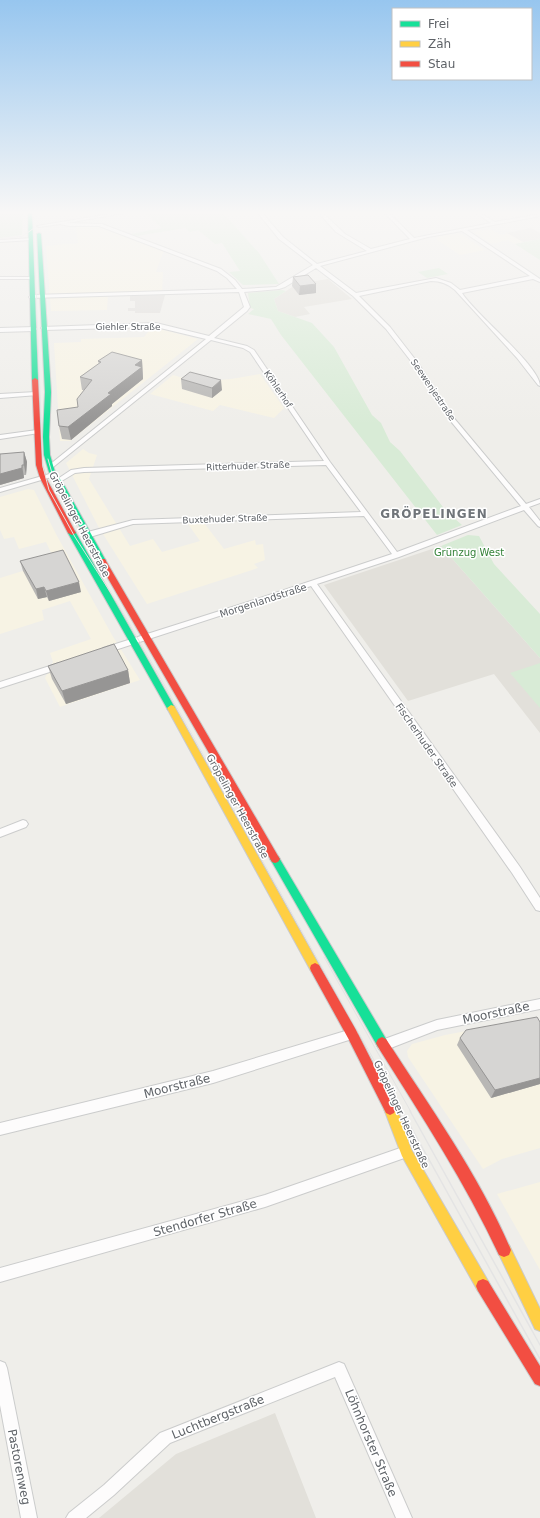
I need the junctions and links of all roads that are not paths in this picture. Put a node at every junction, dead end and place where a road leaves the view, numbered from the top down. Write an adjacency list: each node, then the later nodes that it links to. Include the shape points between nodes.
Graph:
1 (32, 284): 13 (main road, Gröpelinger Heerstraße)
2 (43, 284): 12 (main road, Gröpelinger Heerstraße)
3 (236, 284): 9 (street)
4 (286, 284): 9 (street, via 277,288)
5 (341, 284): 11 (street, Seewenjestraße)
6 (412, 284): 11 (street)
7 (449, 284): 10 (street)
8 (500, 284): 10 (street)
9 (242, 290): 12 (street); 17 (street, via 247,307)
10 (460, 292): 18 (street)
11 (355, 295): 28 (street, Seewenjestraße, via 399,341 451,418)
12 (44, 296): 13 (street); 14 (main road, Gröpelinger Heerstraße)
13 (32, 297): 15 (main road, Gröpelinger Heerstraße)
14 (44, 328): 17 (street, Giehler Straße, via 156,325); 24 (main road, Gröpelinger Heerstraße, via 48,408 47,456)
15 (34, 329): 16 (street); 19 (main road, Gröpelinger Heerstraße)
16 (0, 330)
17 (210, 338): 23 (street, Köhlerhof, via 252,351); 24 (street, via 87,437)
18 (540, 384)
19 (36, 394): 20 (street); 21 (main road, Gröpelinger Heerstraße)
20 (0, 396)
21 (37, 432): 22 (street); 25 (main road, Gröpelinger Heerstraße, via 39,465)
22 (0, 437)
23 (328, 463): 24 (street, Ritterhuder Straße, via 84,470); 29 (street)
24 (53, 474): 25 (street); 31 (main road, Gröpelinger Heerstraße)
25 (43, 478): 26 (street); 35 (main road, Gröpelinger Heerstraße, via 102,590)
26 (0, 490)
27 (540, 501): 28 (street, Morgenlandstraße)
28 (524, 506): 30 (street, Seewenjestraße); 32 (street, Morgenlandstraße)
29 (366, 514): 31 (street, Buxtehuder Straße, via 133,522); 32 (street)
30 (540, 525)
31 (87, 535): 34 (main road, Gröpelinger Heerstraße)
32 (396, 555): 33 (street, Morgenlandstraße)
33 (313, 584): 34 (street, Morgenlandstraße); 41 (street, Fischerhuder Straße)
34 (147, 638): 35 (street, Morgenlandstraße); 44 (main road, Gröpelinger Heerstraße)
35 (133, 641): 36 (street, Morgenlandstraße); 43 (main road, Gröpelinger Heerstraße)
36 (95, 654)
37 (66, 664): 38 (street)
38 (0, 685)
39 (23, 824): 40 (street)
40 (0, 833)
41 (540, 907)
42 (540, 1004): 44 (street, Moorstraße, via 437,1025)
43 (352, 1034): 45 (street, Moorstraße, via 216,1076); 46 (main road, Gröpelinger Heerstraße, via 395,1118)
44 (383, 1045): 48 (main road, Gröpelinger Heerstraße, via 481,1202)
45 (0, 1129)
46 (406, 1152): 47 (street, Stendorfer Straße, via 265,1201); 51 (main road, Gröpelinger Heerstraße)
47 (0, 1275)
48 (540, 1324)
49 (0, 1368): 52 (street, Pastorenweg)
50 (339, 1368): 53 (street, Luchtbergstraße, via 165,1438 109,1490); 54 (street, Löhnhorster Straße)
51 (540, 1379)
52 (29, 1518)
53 (74, 1518)
54 (404, 1518)

